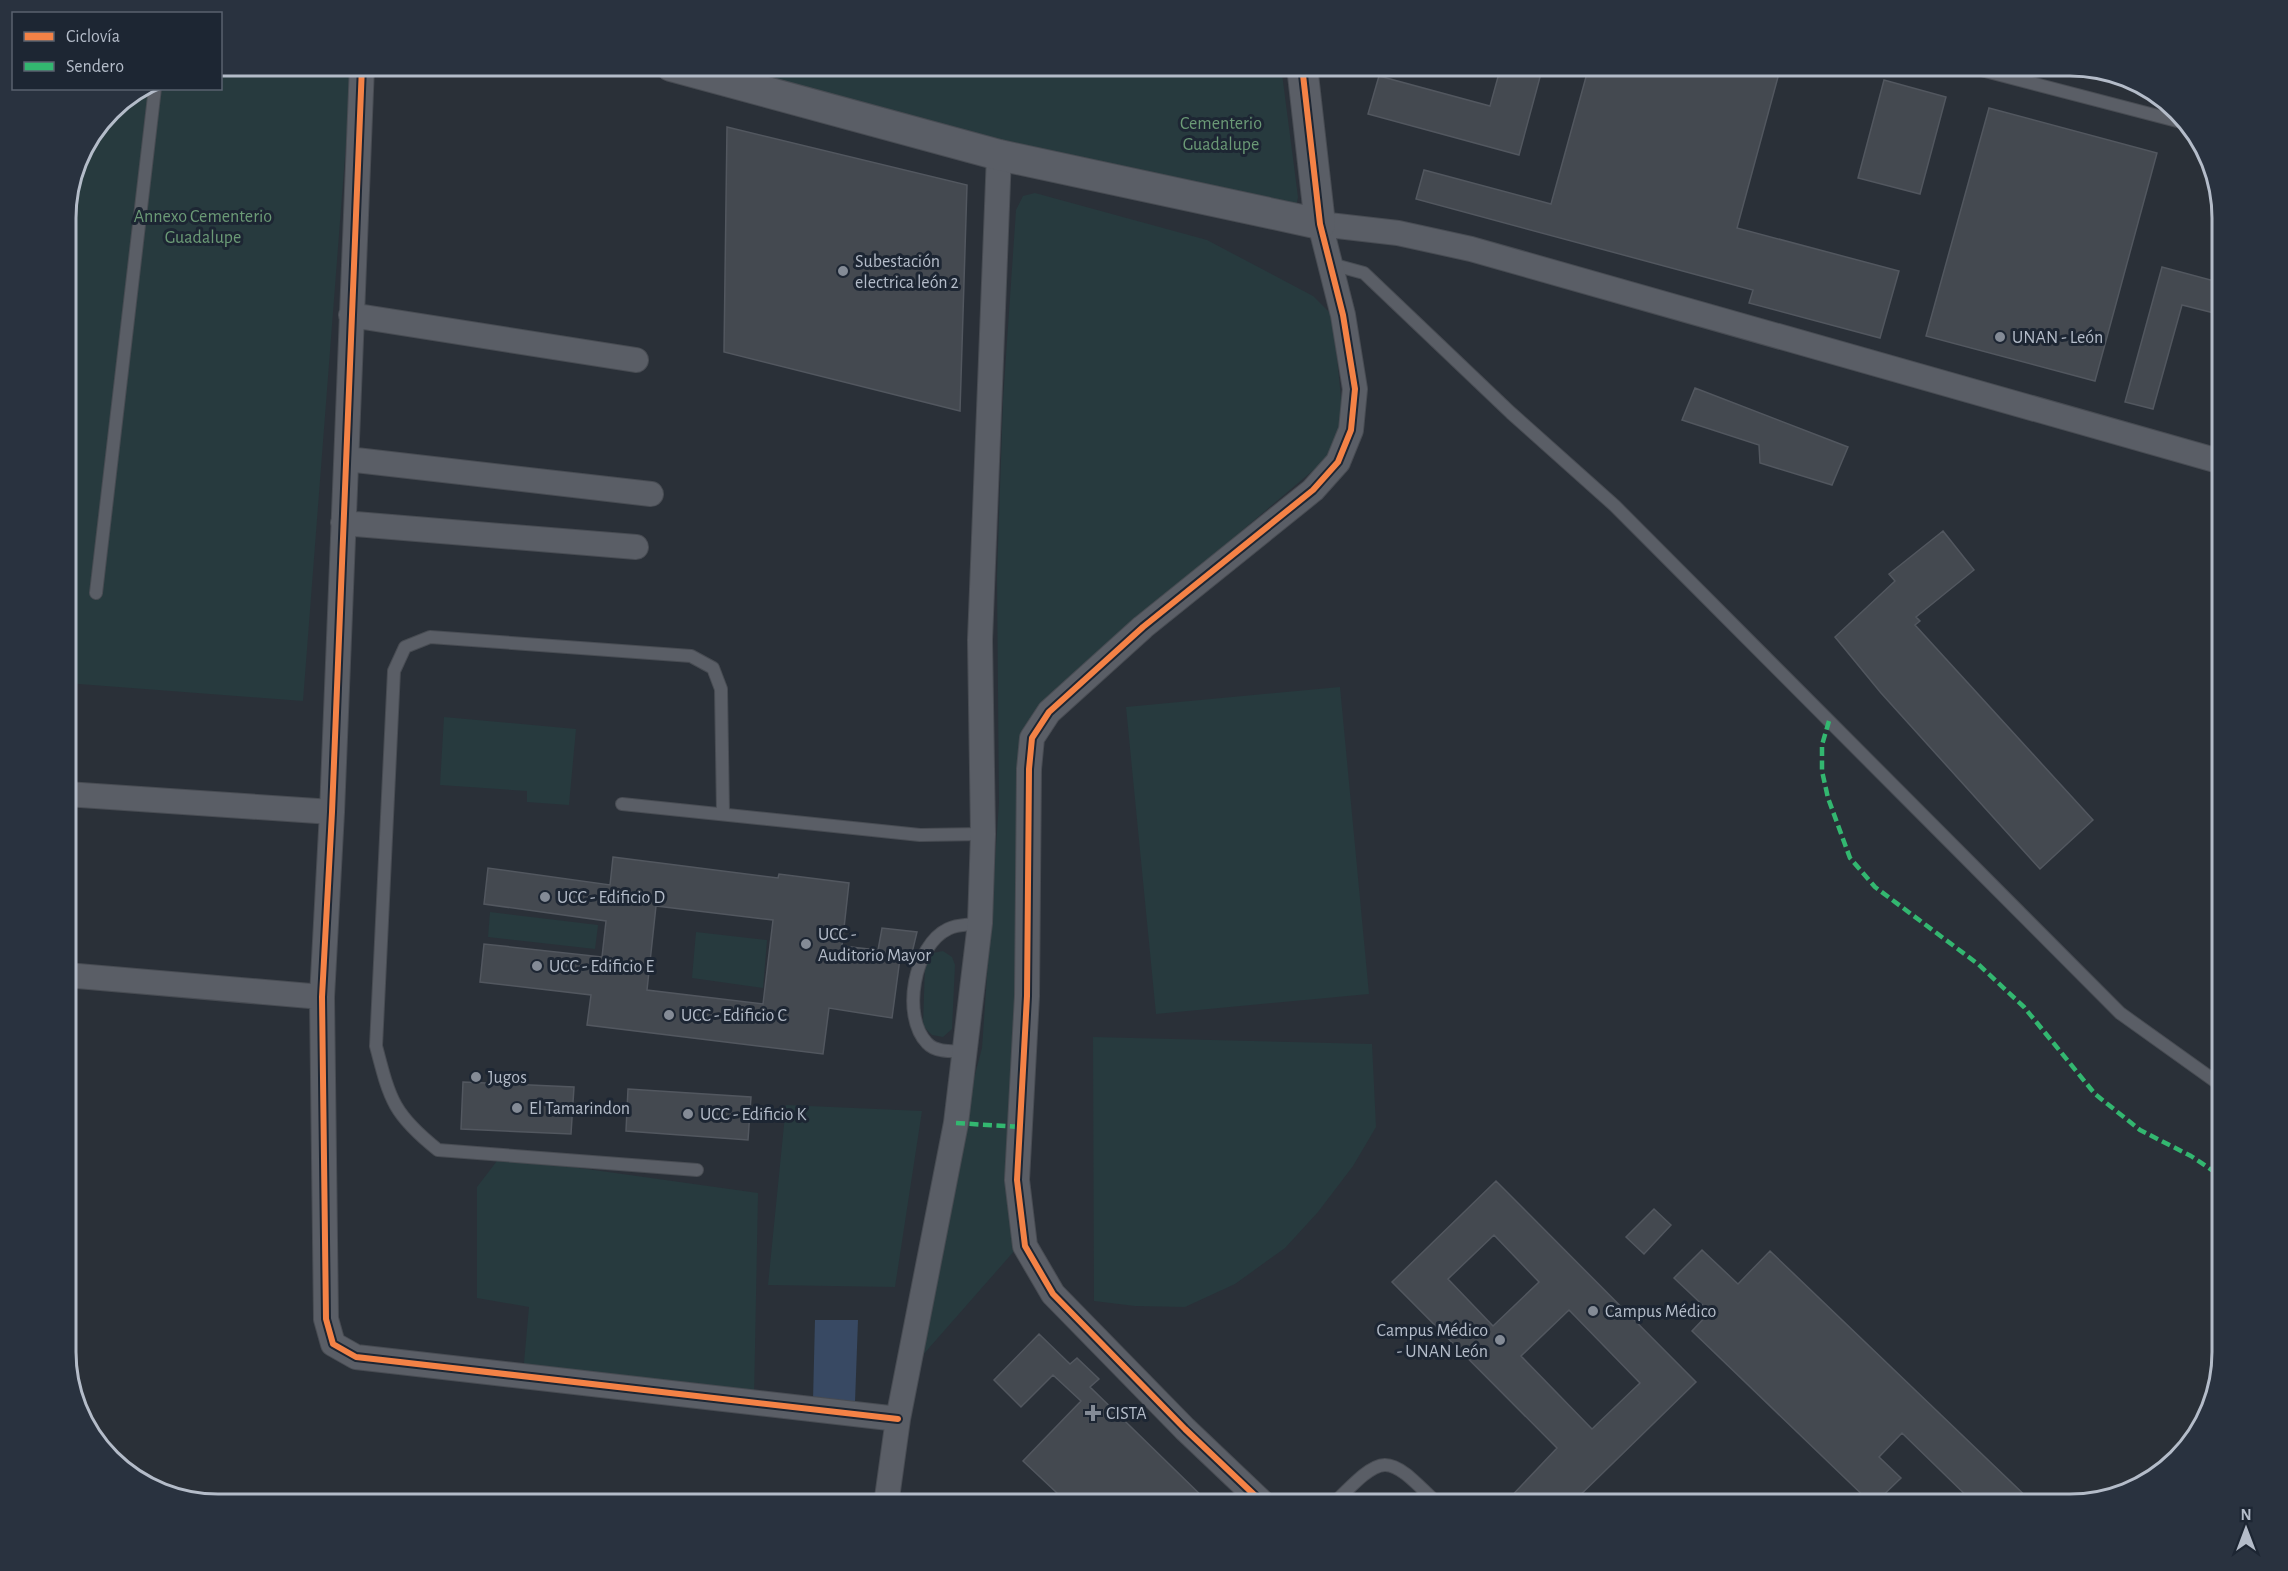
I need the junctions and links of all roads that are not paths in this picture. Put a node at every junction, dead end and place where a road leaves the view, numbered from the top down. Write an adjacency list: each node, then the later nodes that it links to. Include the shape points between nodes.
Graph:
1 (362, 76): 10 (street)
2 (708, 76): 7 (street)
3 (1303, 76): 8 (street)
4 (2004, 76): 6 (lane)
5 (155, 91): 17 (lane)
6 (2170, 119)
7 (999, 155): 8 (street); 22 (street, via 980,640)
8 (1320, 224): 9 (street); 13 (street, via 1398,233 1471,249)
9 (1331, 264): 27 (lane, via 1364,273 1615,506 2120,1012); 31 (street, via 1355,389 1351,430 1338,462 1313,490 1143,627 1049,712 1032,738 1029,769 1027,996 1017,1180 1025,1246 1053,1294)
10 (351, 315): 11 (street); 12 (street)
11 (636, 360)
12 (346, 459): 14 (street); 15 (street)
13 (2212, 459)
14 (651, 494)
15 (343, 523): 16 (street); 20 (street)
16 (636, 547)
17 (96, 593)
18 (77, 795): 20 (street)
19 (622, 804): 21 (lane)
20 (332, 812): 25 (street)
21 (723, 813): 22 (lane, via 920,835); 28 (lane, via 721,689 713,668 691,656 430,637 405,647 394,670 376,1046 389,1096 410,1128 438,1150)
22 (982, 834): 23 (street)
23 (980, 923): 26 (street); 26 (lane, via 948,928 928,944 917,972 913,1021 927,1043 940,1050)
24 (77, 976): 25 (street)
25 (322, 997): 29 (street, via 326,1319 333,1344 356,1357)
26 (966, 1051): 29 (street, via 956,1123)
27 (2212, 1079)
28 (697, 1170)
29 (898, 1419): 30 (street)
30 (888, 1494)
31 (1253, 1494)
32 (1343, 1494): 33 (lane, via 1368,1469 1386,1464 1403,1469)
33 (1428, 1494)

